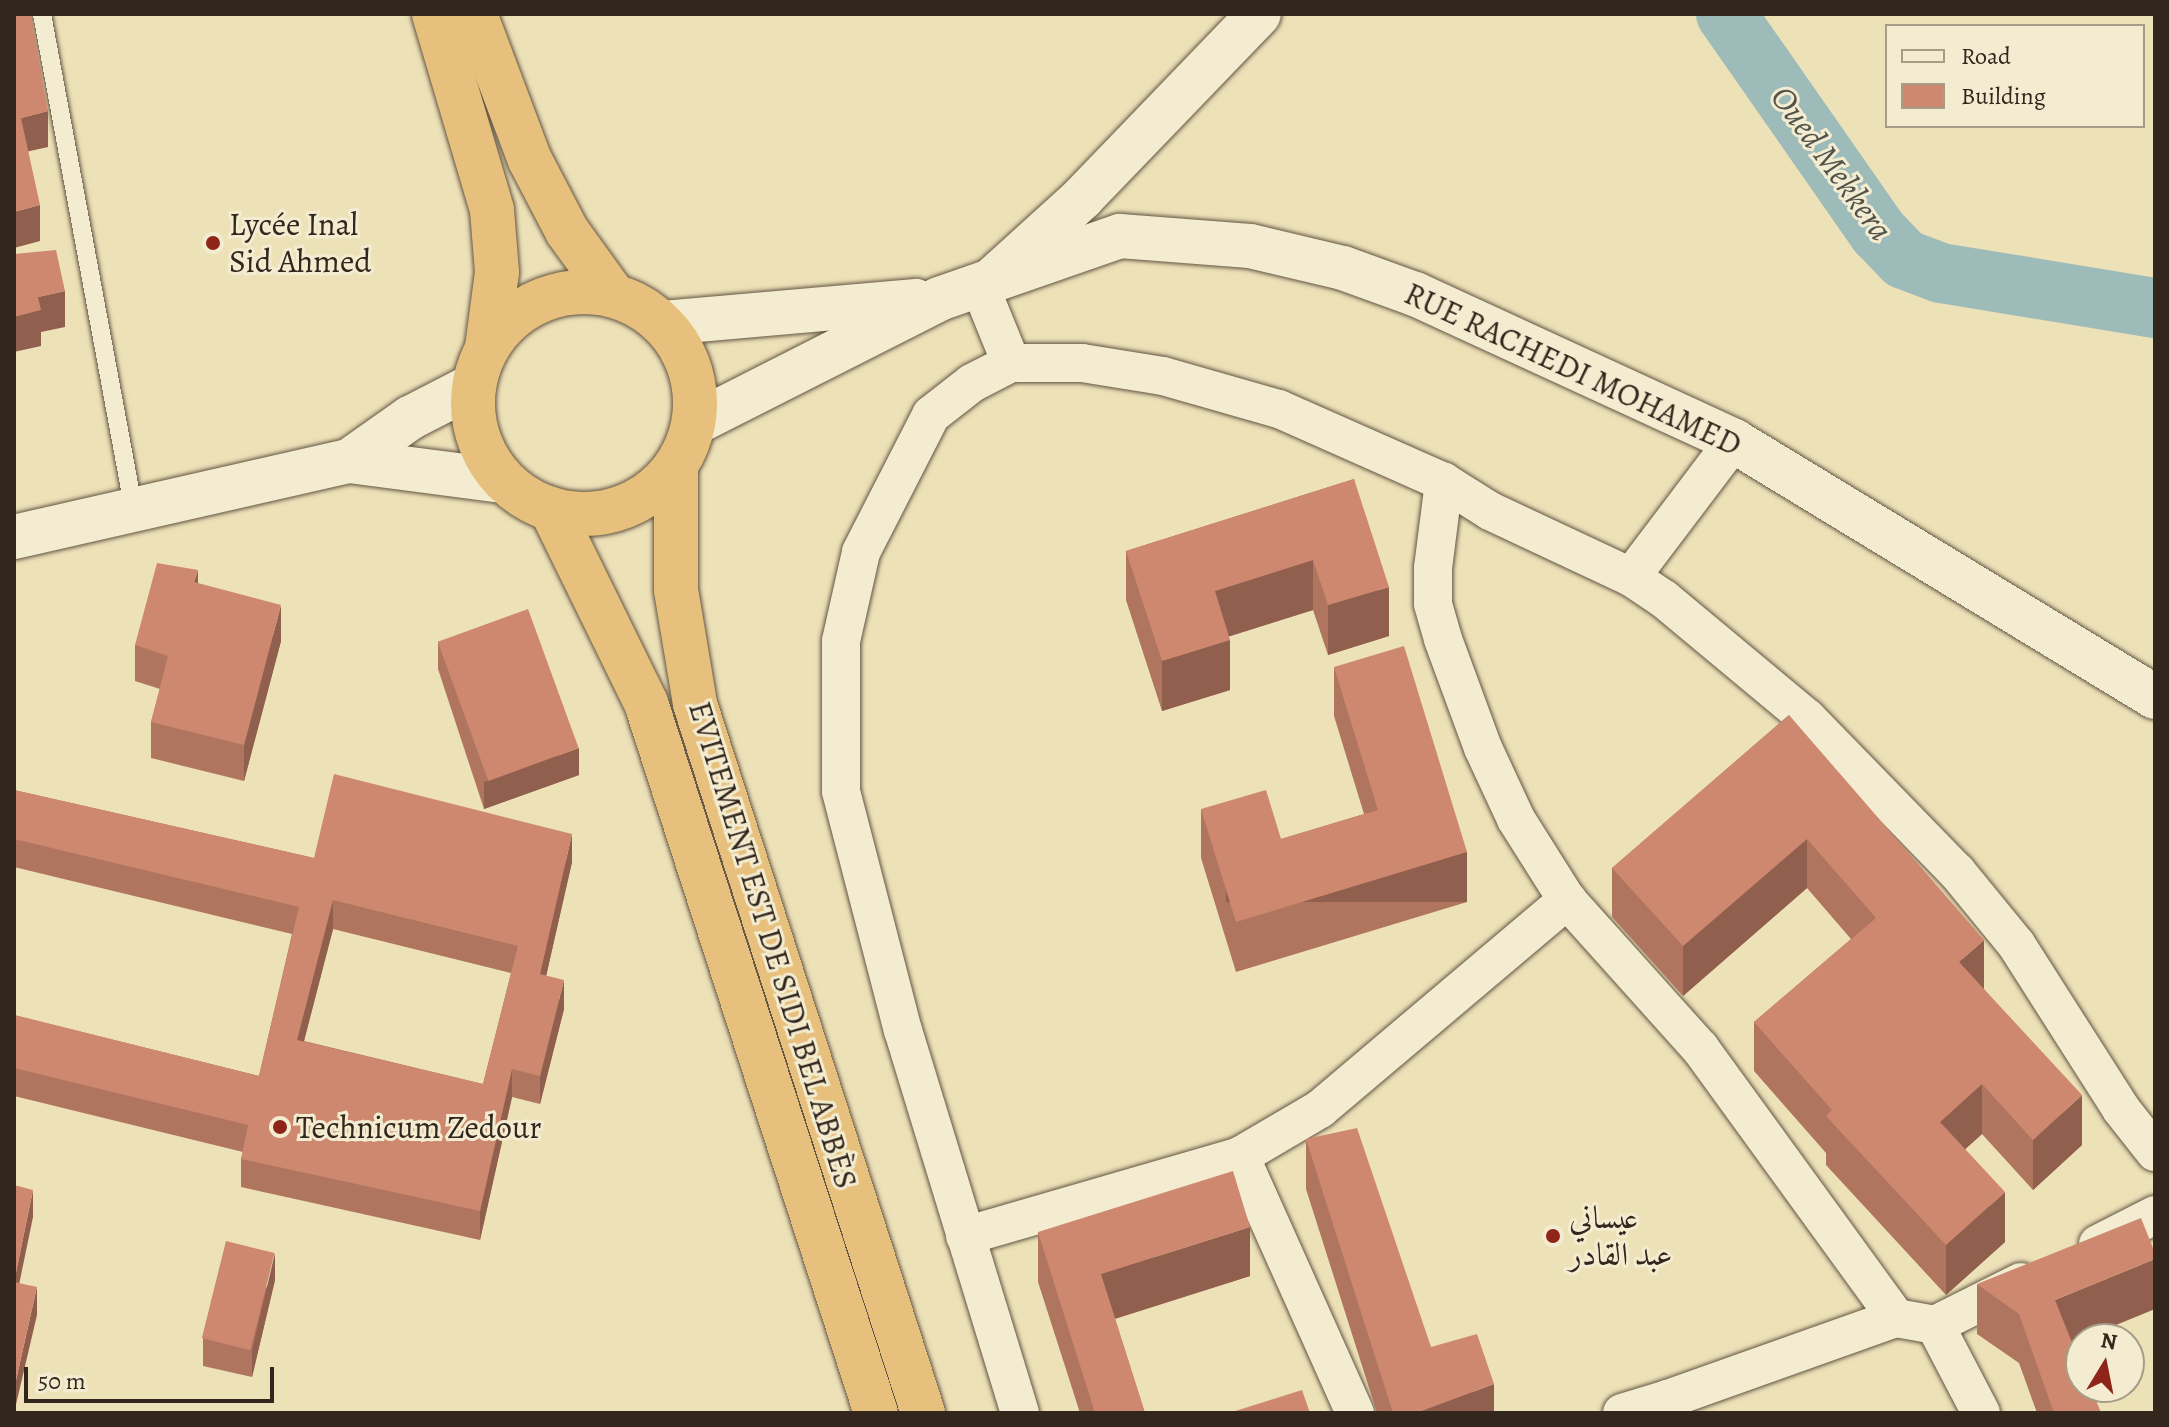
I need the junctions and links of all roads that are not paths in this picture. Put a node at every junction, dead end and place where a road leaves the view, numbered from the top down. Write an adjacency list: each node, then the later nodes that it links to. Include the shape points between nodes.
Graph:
1 (42, 14): 18 (lane)
2 (434, 14): 10 (highway, via 492,210 497,272)
3 (475, 14): 6 (highway, via 530,160 567,231)
4 (1259, 14): 5 (main road, via 1082,198)
5 (987, 280): 7 (main road, RUE RACHEDI MOHAMED); 9 (street); 12 (main road, RUE RACHEDI MOHAMED, via 1120,236 1250,246 1343,268 1415,294)
6 (614, 296): 8 (highway); 10 (highway, via 590,291 541,300 511,320)
7 (939, 299): 8 (main road); 11 (main road)
8 (663, 323): 11 (highway, via 694,380)
9 (1011, 363): 16 (street, via 1082,363 1163,376 1279,409); 26 (street, via 972,383 931,415 861,552 841,641 841,791 903,1031)
10 (480, 367): 13 (main road); 15 (highway, via 476,429)
11 (695, 423): 14 (highway)
12 (1734, 441): 20 (street); 21 (main road, RUE RACHEDI MOHAMED)
13 (349, 461): 15 (main road); 18 (main road)
14 (676, 466): 17 (highway, via 633,503 606,512); 31 (highway, EVITEMENT EST DE SIDI BEL ABBÈS, via 676,590 695,704)
15 (504, 481): 17 (highway)
16 (1444, 482): 20 (street, via 1490,511); 22 (street, via 1433,568 1433,603 1443,639 1516,819)
17 (551, 509): 30 (highway, EVITEMENT EST DE SIDI BEL ABBÈS, via 646,703)
18 (134, 511): 19 (main road)
19 (14, 537)
20 (1631, 577): 23 (street, via 1807,718 1957,872 2016,944 2121,1109)
21 (2155, 697)
22 (1567, 900): 24 (street, via 1320,1109); 27 (street, via 1700,1048)
23 (2155, 1152)
24 (1240, 1156): 26 (street); 33 (street)
25 (2155, 1215): 28 (street)
26 (965, 1236): 32 (street)
27 (1896, 1318): 28 (street); 29 (street)
28 (1935, 1325): 35 (street)
29 (1670, 1406): 34 (street)
30 (876, 1413)
31 (923, 1413)
32 (1020, 1413)
33 (1355, 1413)
34 (1622, 1413)
35 (1981, 1413)

